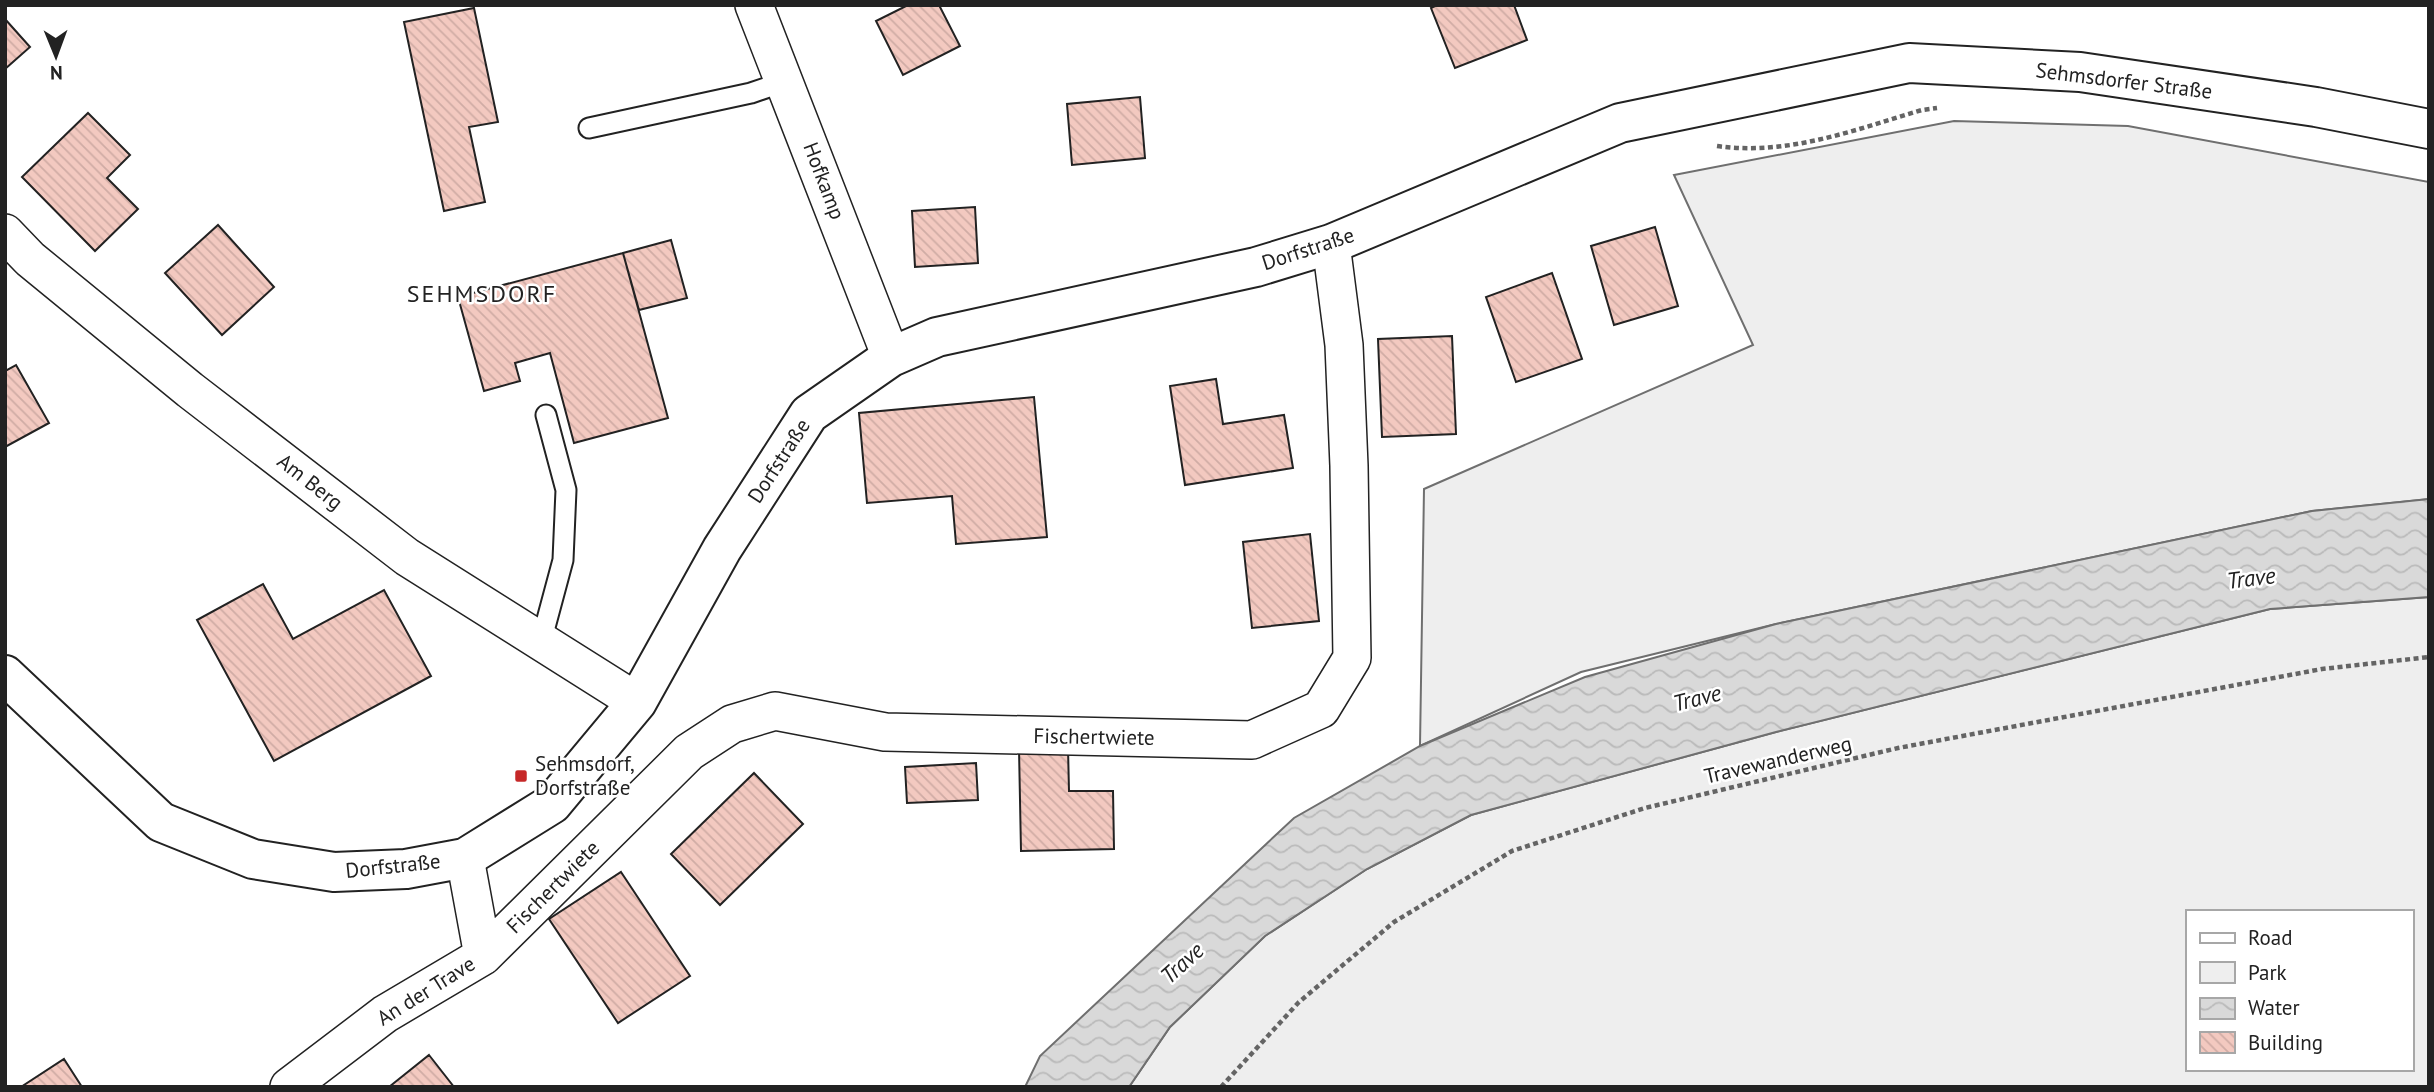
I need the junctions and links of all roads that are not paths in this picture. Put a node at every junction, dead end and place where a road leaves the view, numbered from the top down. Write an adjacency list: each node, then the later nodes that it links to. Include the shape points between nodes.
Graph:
1 (754, 5): 2 (street, Hofkamp)
2 (786, 81): 4 (lane, via 751,93); 8 (street, Hofkamp)
3 (1777, 89): 5 (main road, Sehmsdorfer Straße, via 1909,64 2080,72); 7 (main road, Dorfstraße, via 1620,123)
4 (589, 128)
5 (2429, 129)
6 (5, 233): 10 (street, Am Berg, via 30,259 190,390 407,557)
7 (1331, 244): 8 (main road, Dorfstraße, via 1256,267 937,337); 14 (street, Fischertwiete, via 1344,358 1352,658 1321,709 1252,740 885,732 775,711 732,724 689,752)
8 (891, 357): 12 (main road, Dorfstraße, via 809,414 722,549)
9 (547, 415): 10 (lane, via 566,491 563,560)
10 (541, 642): 12 (street, Am Berg)
11 (5, 675): 13 (main road, Dorfstraße, via 161,822 172,827 253,859 334,872 406,869)
12 (637, 702): 13 (main road, Dorfstraße, via 552,804)
13 (465, 858): 14 (street, An der Trave)
14 (483, 956): 15 (street, An der Trave, via 385,1014)
15 (289, 1087)

